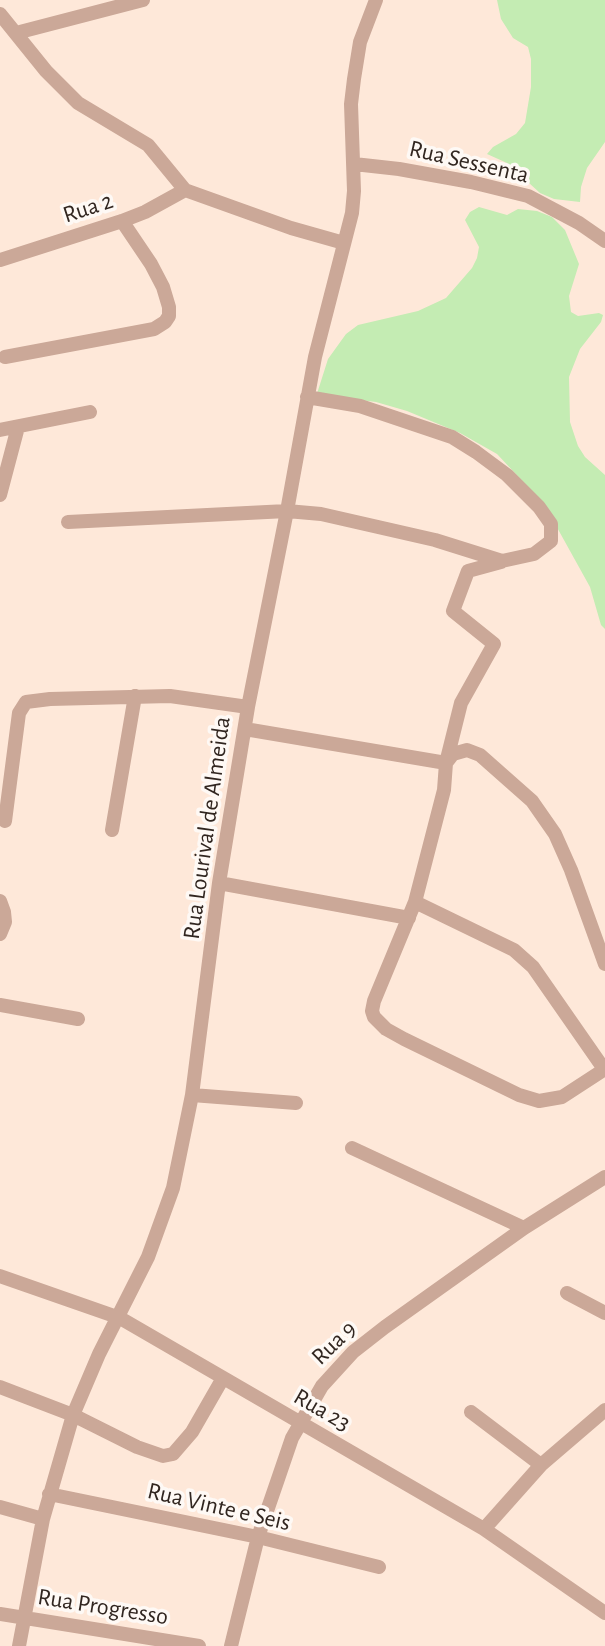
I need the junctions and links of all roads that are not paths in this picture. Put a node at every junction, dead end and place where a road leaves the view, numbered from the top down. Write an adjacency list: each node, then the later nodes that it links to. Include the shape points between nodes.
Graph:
1 (143, 0): 4 (street)
2 (376, 0): 5 (street, Rua Lourival de Almeida, via 360,42 354,79)
3 (0, 14): 4 (street)
4 (16, 33): 6 (street, via 78,103 148,145)
5 (354, 164): 8 (street, Rua Sessenta, via 528,196); 9 (street, Rua Lourival de Almeida, via 352,213)
6 (185, 190): 7 (street, Rua 2); 9 (street)
7 (122, 221): 10 (street, Rua 2); 11 (street, via 163,287 169,307 165,323 154,329)
8 (605, 241)
9 (344, 243): 12 (street, Rua Lourival de Almeida)
10 (0, 260)
11 (5, 358)
12 (307, 397): 17 (street, Rua Lourival de Almeida); 19 (street, via 360,406 452,437 507,475 539,507 553,532 543,549)
13 (90, 412): 14 (street)
14 (18, 427): 15 (street); 16 (street)
15 (0, 430)
16 (0, 495)
17 (287, 511): 18 (street); 19 (street, via 321,514 435,540); 21 (street, Rua Lourival de Almeida)
18 (68, 522)
19 (506, 561): 23 (street, via 468,571 453,611 494,644 461,703)
20 (135, 696): 21 (street); 24 (street, via 26,702 19,713); 25 (street)
21 (248, 707): 22 (street, Rua Lourival de Almeida)
22 (244, 729): 23 (street); 26 (street, Rua Lourival de Almeida)
23 (446, 763): 28 (street, via 444,790); 31 (street, via 453,754 472,751 532,801 555,834)
24 (5, 821)
25 (112, 830)
26 (219, 883): 29 (street); 35 (street, Rua Lourival de Almeida)
27 (0, 901): 30 (street, via 5,922)
28 (415, 902): 29 (street); 34 (street, via 514,950 533,967)
29 (409, 918): 34 (street, via 372,1011 386,1029 539,1101 562,1097)
30 (0, 934)
31 (605, 964)
32 (0, 1005): 33 (street)
33 (78, 1019)
34 (605, 1069)
35 (192, 1095): 36 (street); 43 (street, Rua Lourival de Almeida, via 173,1188 149,1257)
36 (296, 1103)
37 (352, 1148): 39 (street)
38 (605, 1177): 39 (street, Rua 9)
39 (524, 1228): 49 (street, Rua 9, via 353,1352 322,1386)
40 (0, 1276): 43 (street, Rua 23)
41 (567, 1293): 42 (street)
42 (605, 1313)
43 (120, 1318): 44 (street, Rua 23); 48 (street, Rua Lourival de Almeida)
44 (223, 1378): 48 (street, via 192,1432 169,1455 137,1447); 49 (street, Rua 23)
45 (0, 1387): 48 (street)
46 (605, 1410): 50 (street)
47 (471, 1412): 50 (street)
48 (73, 1415): 51 (street, Rua Lourival de Almeida)
49 (299, 1424): 54 (street, Rua 23); 55 (street, Rua 9)
50 (541, 1465): 54 (street)
51 (49, 1494): 53 (street, Rua Lourival de Almeida); 55 (street, Rua Vinte e Seis)
52 (0, 1507): 53 (street)
53 (43, 1519): 59 (street, Rua Lourival de Almeida)
54 (484, 1529): 58 (street, Rua 23)
55 (258, 1537): 56 (street, Rua Vinte e Seis); 62 (street, Rua 9)
56 (379, 1567)
57 (0, 1614): 59 (street, Rua Progresso)
58 (605, 1614)
59 (24, 1618): 60 (street, Rua Lourival de Almeida); 61 (street, Rua Progresso)
60 (19, 1646)
61 (199, 1646)
62 (231, 1646)

